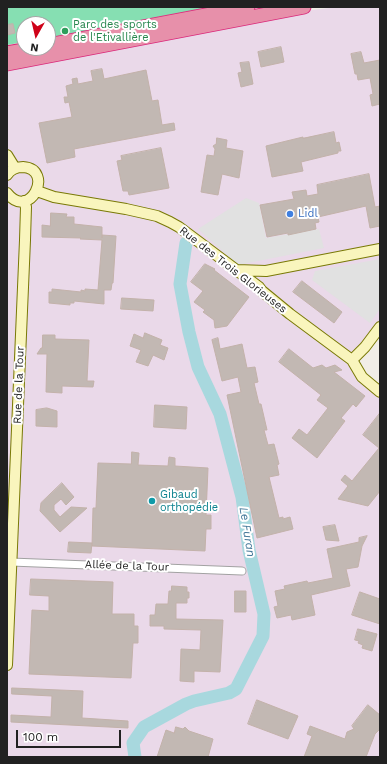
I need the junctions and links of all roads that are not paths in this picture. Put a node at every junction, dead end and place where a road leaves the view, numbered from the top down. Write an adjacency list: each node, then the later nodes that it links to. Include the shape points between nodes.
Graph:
1 (248, 7): 3 (highway)
2 (304, 7): 4 (highway)
3 (56, 43)
4 (7, 64)
5 (7, 155): 6 (street)
6 (9, 172): 7 (street, via 22,167 32,170 37,178)
7 (37, 191): 9 (street, via 34,196); 11 (street, Rue des Trois Glorieuses, via 54,197 157,216 179,227)
8 (7, 193): 9 (street, via 15,200)
9 (24, 201): 17 (street, Rue de la Tour, via 25,240)
10 (380, 249): 12 (street)
11 (237, 270): 12 (street); 13 (street, Rue des Trois Glorieuses)
12 (266, 271): 13 (street)
13 (259, 287): 15 (street, Rue des Trois Glorieuses, via 290,314)
14 (380, 327): 15 (street, via 365,348)
15 (352, 360): 16 (street, Rue des Trois Glorieuses, via 362,377)
16 (380, 392)
17 (11, 562): 18 (street, Allée de la Tour); 19 (street, Rue de la Tour)
18 (242, 571)
19 (7, 665)

